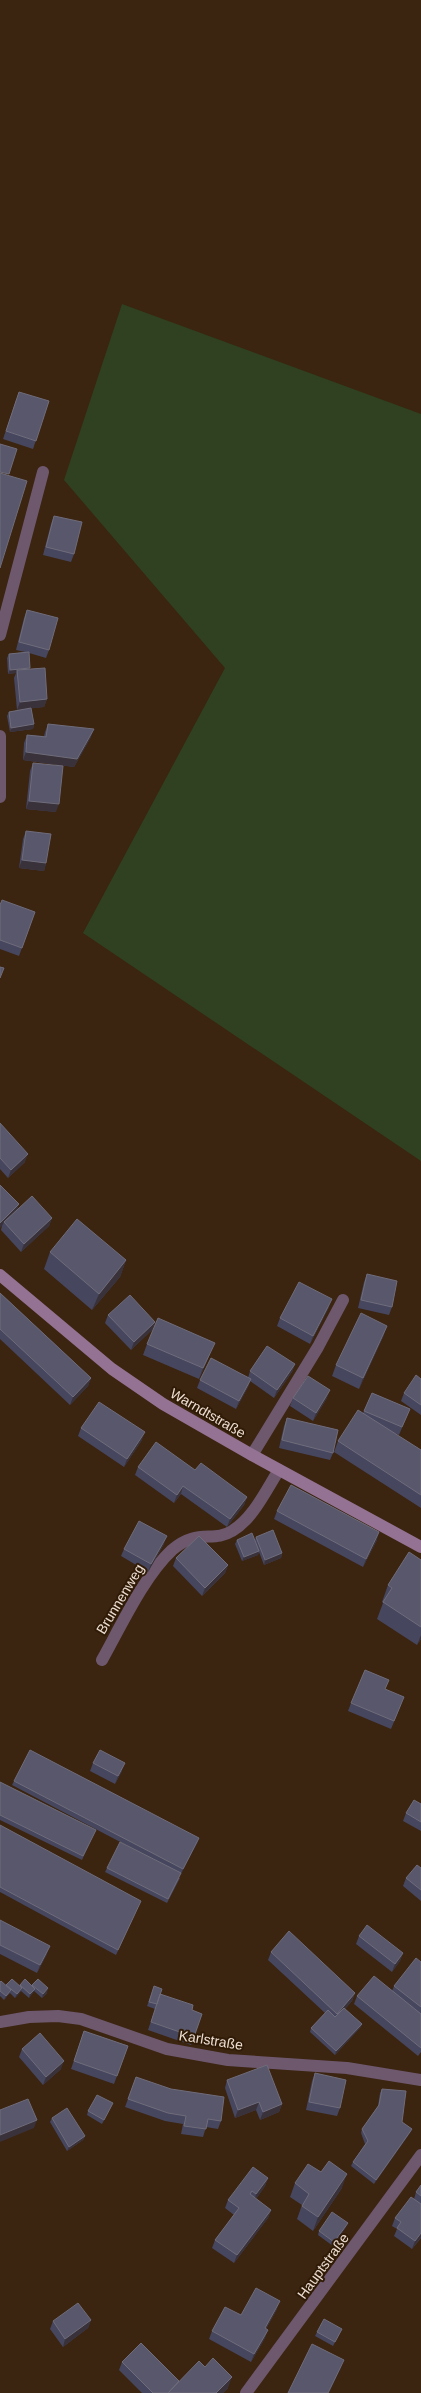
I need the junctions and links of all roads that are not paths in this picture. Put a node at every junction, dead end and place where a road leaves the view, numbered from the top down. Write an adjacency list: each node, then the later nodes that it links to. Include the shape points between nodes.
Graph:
1 (44, 472): 2 (street)
2 (0, 635)
3 (0, 736): 4 (street)
4 (0, 797)
5 (0, 1275): 7 (main road, Warndtstraße, via 112,1369 163,1404)
6 (342, 1300): 7 (street, via 318,1347)
7 (252, 1456): 8 (main road, Warndtstraße)
8 (279, 1470): 9 (main road, Warndtstraße); 10 (street, Brunnenweg, via 243,1522 232,1531 190,1538 154,1570)
9 (421, 1547)
10 (102, 1660)
11 (0, 2022): 12 (street, Karlstraße, via 29,2016 81,2019 168,2049 228,2060 347,2068)
12 (421, 2080)
13 (421, 2155): 14 (street, Hauptstraße)
14 (246, 2393)

